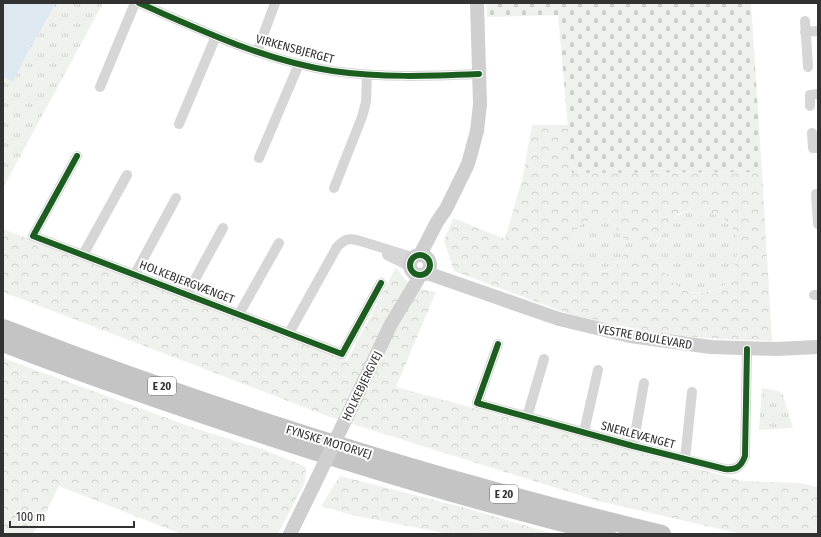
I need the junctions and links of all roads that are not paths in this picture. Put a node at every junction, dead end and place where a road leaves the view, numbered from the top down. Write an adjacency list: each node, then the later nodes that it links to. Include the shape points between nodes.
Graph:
1 (134, 3): 14 (street)
2 (139, 3): 8 (street, VIRKENSBJERGET)
3 (276, 3): 9 (street)
4 (477, 3): 12 (street, HOLKEBJERGVEJ)
5 (804, 21): 7 (street)
6 (818, 31): 7 (street)
7 (805, 32): 11 (street)
8 (216, 36): 9 (street, VIRKENSBJERGET); 17 (street)
9 (257, 52): 10 (street, VIRKENSBJERGET)
10 (299, 64): 13 (street, VIRKENSBJERGET); 21 (street, VIRKENSBJERGET)
11 (808, 67)
12 (478, 74): 13 (street, VIRKENSBJERGET); 30 (street, HOLKEBJERGVEJ, via 479,117 468,164)
13 (367, 75): 23 (street, via 366,102 362,117)
14 (100, 87)
15 (818, 94): 16 (street, via 810,95)
16 (810, 106)
17 (178, 124)
18 (812, 133): 19 (street, via 813,148)
19 (818, 148)
20 (77, 156): 29 (street, HOLKEBJERGVÆNGET, via 33,236)
21 (259, 158)
22 (127, 175): 29 (street)
23 (334, 188)
24 (176, 198): 31 (street, HOLKEBJERGVÆNGET)
25 (817, 199): 26 (street)
26 (818, 224)
27 (224, 228): 33 (street, HOLKEBJERGVÆNGET)
28 (279, 243): 34 (street, HOLKEBJERGVÆNGET)
29 (83, 255): 31 (street, HOLKEBJERGVÆNGET)
30 (420, 265): 36 (street, via 366,244 350,239 343,240); 40 (street, VESTRE BOULEVARD, via 529,310 559,319 630,336); 49 (street, HOLKEBJERGVEJ, bridge)
31 (135, 274): 33 (street, HOLKEBJERGVÆNGET)
32 (381, 283): 36 (street, HOLKEBJERGVÆNGET, via 342,354)
33 (187, 294): 34 (street, HOLKEBJERGVÆNGET)
34 (239, 314): 36 (street, HOLKEBJERGVÆNGET)
35 (3, 328): 51 (highway, FYNSKE MOTORVEJ / E 20, via 267,423 484,488)
36 (289, 333)
37 (3, 342): 50 (highway, FYNSKE MOTORVEJ / E 20, via 125,388 263,435 487,503)
38 (498, 344): 45 (street, SNERLEVÆNGET, via 477,403)
39 (818, 348): 40 (street, VESTRE BOULEVARD)
40 (747, 349): 48 (street, SNERLEVÆNGET, via 743,463 733,470)
41 (544, 359): 45 (street)
42 (598, 370): 46 (street, SNERLEVÆNGET)
43 (644, 383): 47 (street, SNERLEVÆNGET)
44 (692, 392): 48 (street, SNERLEVÆNGET)
45 (527, 417): 46 (street, SNERLEVÆNGET)
46 (584, 432): 47 (street, SNERLEVÆNGET)
47 (633, 446): 48 (street, SNERLEVÆNGET)
48 (685, 459)
49 (290, 534)
50 (607, 534)
51 (662, 534)

